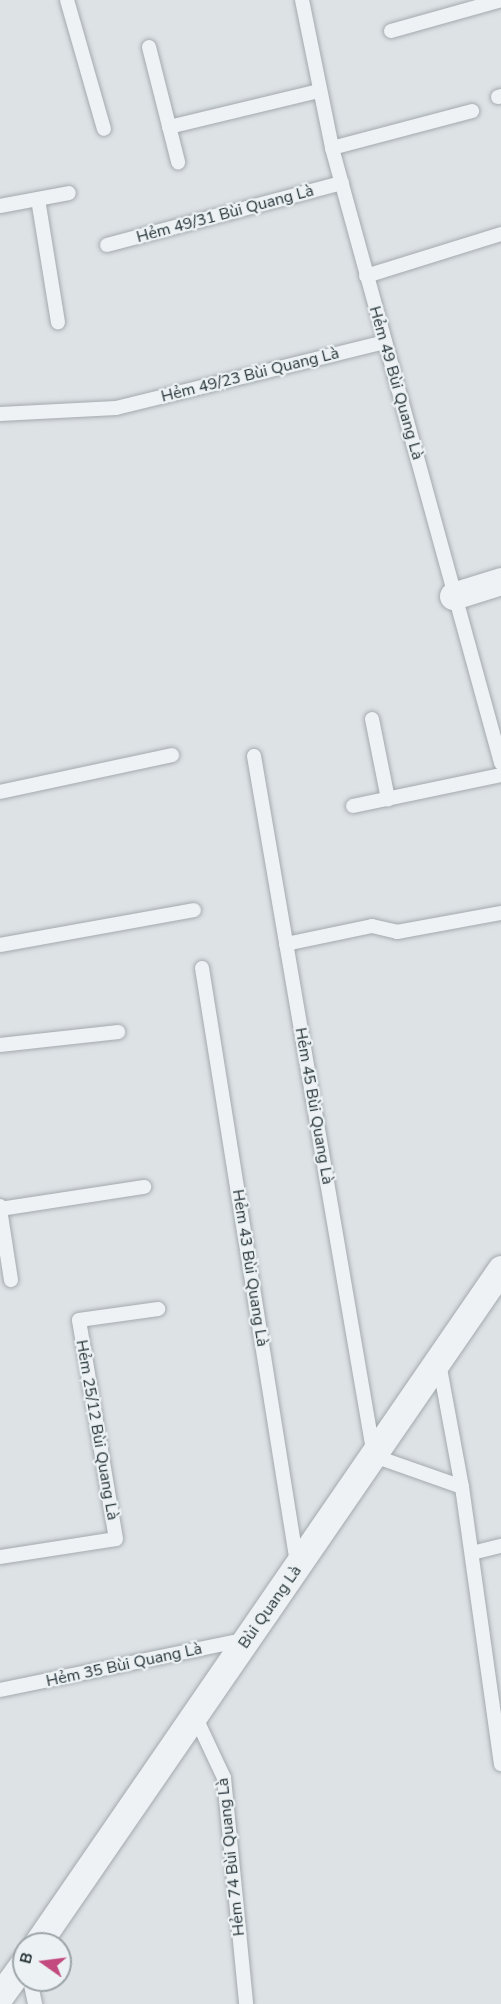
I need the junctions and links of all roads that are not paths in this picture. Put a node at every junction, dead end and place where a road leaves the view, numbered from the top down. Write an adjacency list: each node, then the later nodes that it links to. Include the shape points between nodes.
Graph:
1 (67, 0): 10 (lane)
2 (302, 0): 7 (lane, Hẻm 49 Bùi Quang Là)
3 (501, 0): 4 (lane)
4 (455, 7): 5 (lane)
5 (391, 31)
6 (149, 47): 9 (lane)
7 (319, 91): 9 (lane); 11 (lane, Hẻm 49 Bùi Quang Là)
8 (472, 111): 11 (lane)
9 (169, 128): 12 (lane)
10 (104, 129)
11 (332, 148): 13 (lane, Hẻm 49 Bùi Quang Là)
12 (178, 162)
13 (342, 183): 18 (lane, Hẻm 49/31 Bùi Quang Là); 19 (lane, Hẻm 49 Bùi Quang Là)
14 (69, 193): 15 (lane)
15 (38, 199): 16 (lane); 20 (lane)
16 (0, 206)
17 (501, 234): 19 (lane)
18 (107, 245)
19 (366, 276): 21 (lane, Hẻm 49 Bùi Quang Là)
20 (58, 322)
21 (385, 342): 22 (lane, Hẻm 49/23 Bùi Quang Là, via 116,408); 24 (lane, Hẻm 49 Bùi Quang Là)
22 (0, 414)
23 (501, 581): 24 (street)
24 (453, 596): 28 (lane, Hẻm 49 Bùi Quang Là)
25 (372, 719): 31 (lane)
26 (172, 755): 30 (lane)
27 (254, 756): 35 (lane, Hẻm 45 Bùi Quang Là)
28 (501, 764)
29 (501, 775): 31 (lane)
30 (0, 792)
31 (388, 799): 32 (lane)
32 (352, 806)
33 (194, 910): 36 (lane)
34 (501, 913): 35 (lane, via 397,932 372,926)
35 (286, 944): 46 (lane, Hẻm 45 Bùi Quang Là)
36 (0, 945)
37 (202, 968): 51 (lane, Hẻm 43 Bùi Quang Là)
38 (118, 1032): 39 (lane)
39 (0, 1045)
40 (144, 1187): 41 (lane)
41 (0, 1208): 43 (lane)
42 (501, 1269): 45 (street, Bùi Quang Là)
43 (11, 1280)
44 (158, 1309): 50 (lane, Hẻm 25/12 Bùi Quang Là, via 79,1320 116,1539)
45 (438, 1361): 46 (street, Bùi Quang Là); 47 (lane)
46 (374, 1456): 47 (lane); 51 (street, Bùi Quang Là)
47 (462, 1487): 49 (lane)
48 (501, 1545): 49 (lane)
49 (472, 1553): 53 (lane)
50 (0, 1557)
51 (298, 1568): 52 (street, Bùi Quang Là)
52 (248, 1639): 54 (lane, Hẻm 35 Bùi Quang Là); 55 (street, Bùi Quang Là)
53 (495, 1676): 56 (lane)
54 (0, 1690)
55 (195, 1716): 57 (street, Bùi Quang Là); 60 (lane, Hẻm 74 Bùi Quang Là, via 224,1778)
56 (501, 1762)
57 (45, 1932)
58 (12, 1980): 59 (street)
59 (0, 1996)
60 (246, 2004)

